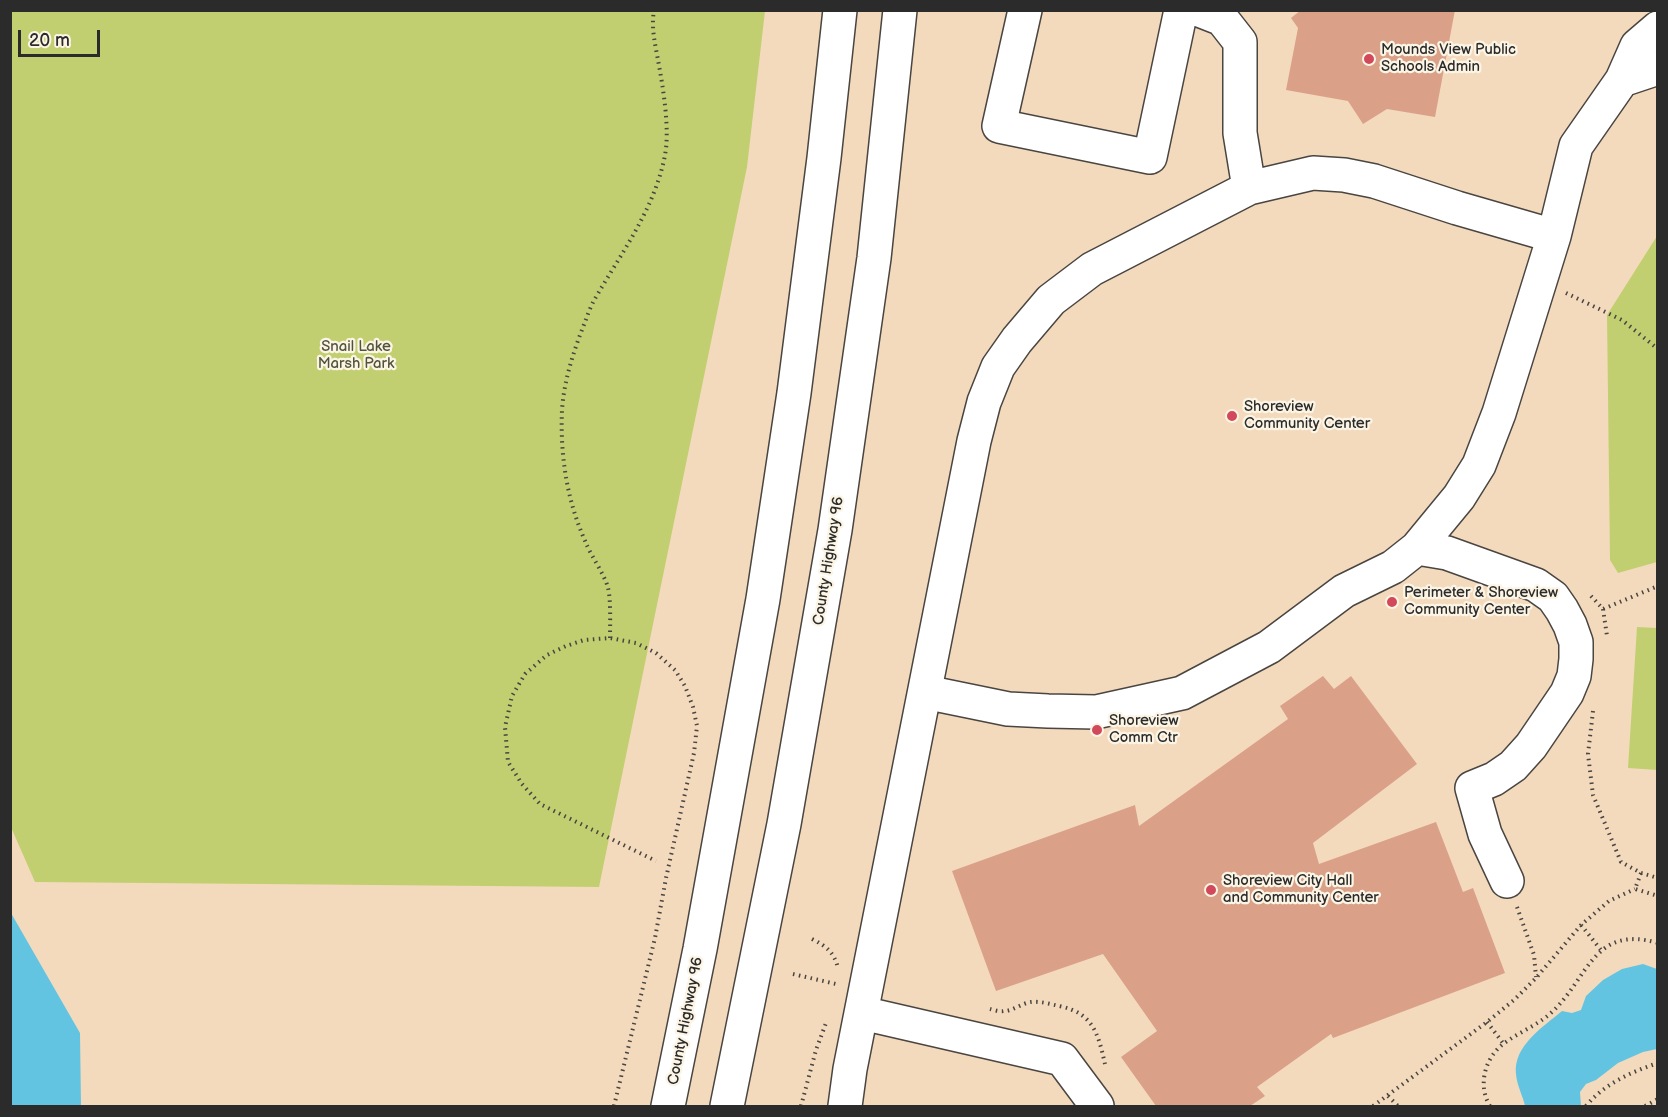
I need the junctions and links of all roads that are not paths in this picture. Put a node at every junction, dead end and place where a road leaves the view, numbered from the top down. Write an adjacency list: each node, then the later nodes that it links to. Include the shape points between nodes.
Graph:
1 (840, 10): 15 (main road, County Highway 96, via 794,393 765,588)
2 (900, 10): 16 (main road, County Highway 96, via 874,258 835,530 784,824)
3 (1025, 10): 4 (main road, via 999,126 1150,157)
4 (1181, 10)
5 (1199, 10): 9 (main road, via 1222,19 1240,42 1240,133)
6 (1658, 28): 8 (main road, via 1637,46)
7 (1658, 68): 8 (main road)
8 (1622, 80): 10 (main road, via 1576,146)
9 (1249, 188): 10 (main road, via 1313,173 1344,175); 12 (main road, via 1092,269 1051,300 998,368 974,441)
10 (1554, 236): 11 (main road, via 1500,413 1479,465)
11 (1417, 548): 12 (main road, via 1393,567 1344,591 1269,647 1182,693 1096,712 1008,709); 13 (main road, via 1447,552 1536,585 1563,610 1576,642 1574,676 1567,693 1531,746 1513,766 1472,789 1485,834)
12 (925, 692): 14 (main road)
13 (1507, 881)
14 (862, 1013): 17 (main road); 18 (main road, via 1062,1059)
15 (668, 1107)
16 (727, 1107)
17 (845, 1107)
18 (1097, 1107)

